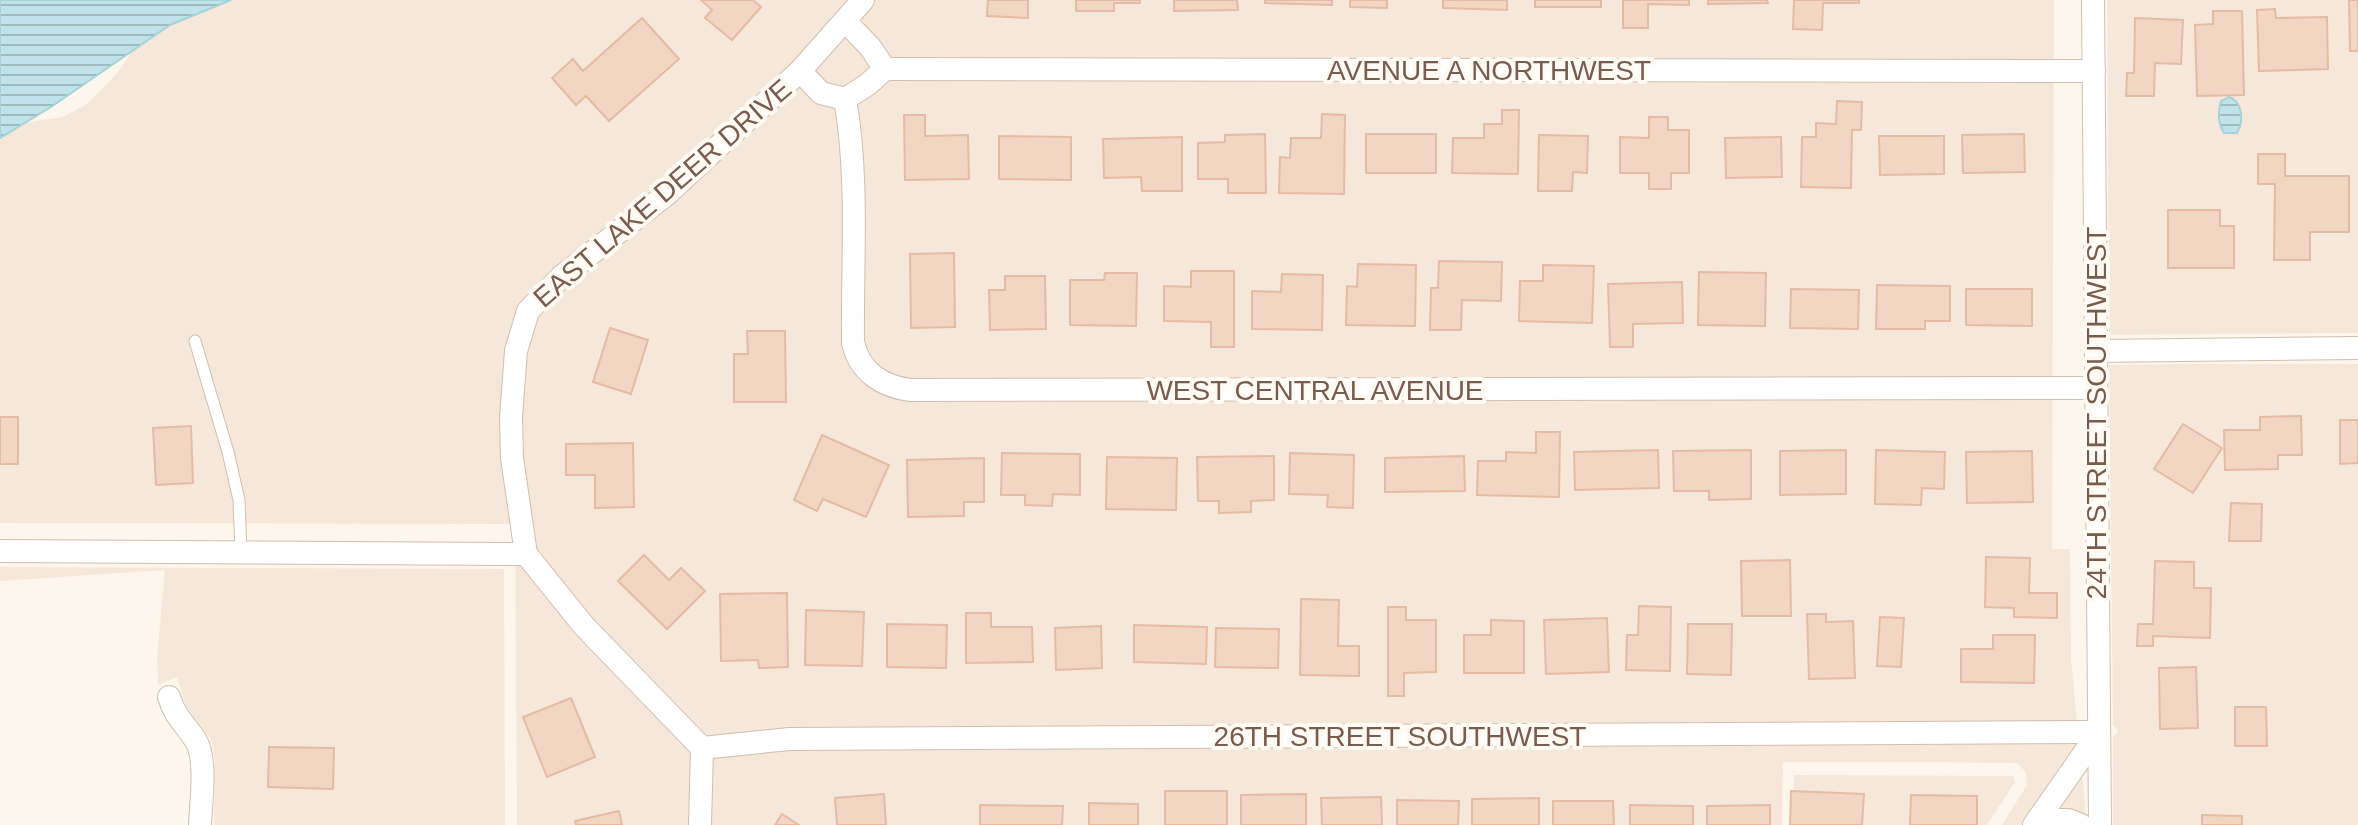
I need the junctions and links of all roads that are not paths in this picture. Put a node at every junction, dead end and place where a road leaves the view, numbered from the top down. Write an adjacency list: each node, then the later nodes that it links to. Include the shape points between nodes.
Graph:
1 (863, 0): 3 (street, EAST LAKE DEER DRIVE)
2 (2093, 0): 6 (street, 24TH STREET SOUTHWEST)
3 (846, 22): 4 (street); 5 (street, EAST LAKE DEER DRIVE)
4 (885, 69): 6 (street, AVENUE A NORTHWEST); 7 (street)
5 (800, 71): 7 (street, via 821,93); 14 (street, EAST LAKE DEER DRIVE, via 667,194 561,277 528,311 516,351 511,417)
6 (2094, 71): 10 (street, 24TH STREET SOUTHWEST)
7 (845, 99): 11 (street, WEST CENTRAL AVENUE, via 852,171 853,342 873,378 893,388)
8 (195, 341): 13 (lane, via 239,500)
9 (2358, 348): 10 (street)
10 (2096, 351): 11 (street, 24TH STREET SOUTHWEST)
11 (2095, 388): 16 (street, 24TH STREET SOUTHWEST)
12 (0, 551): 13 (street)
13 (241, 553): 14 (street)
14 (526, 554): 17 (street, via 584,626)
15 (169, 697): 19 (street, via 175,715 198,743)
16 (2099, 732): 17 (street, 26TH STREET SOUTHWEST, via 805,739); 18 (street); 22 (street, 24TH STREET SOUTHWEST)
17 (702, 748): 20 (street)
18 (2036, 822): 21 (street, via 2068,820)
19 (200, 825)
20 (700, 825)
21 (2081, 825)
22 (2100, 825)

